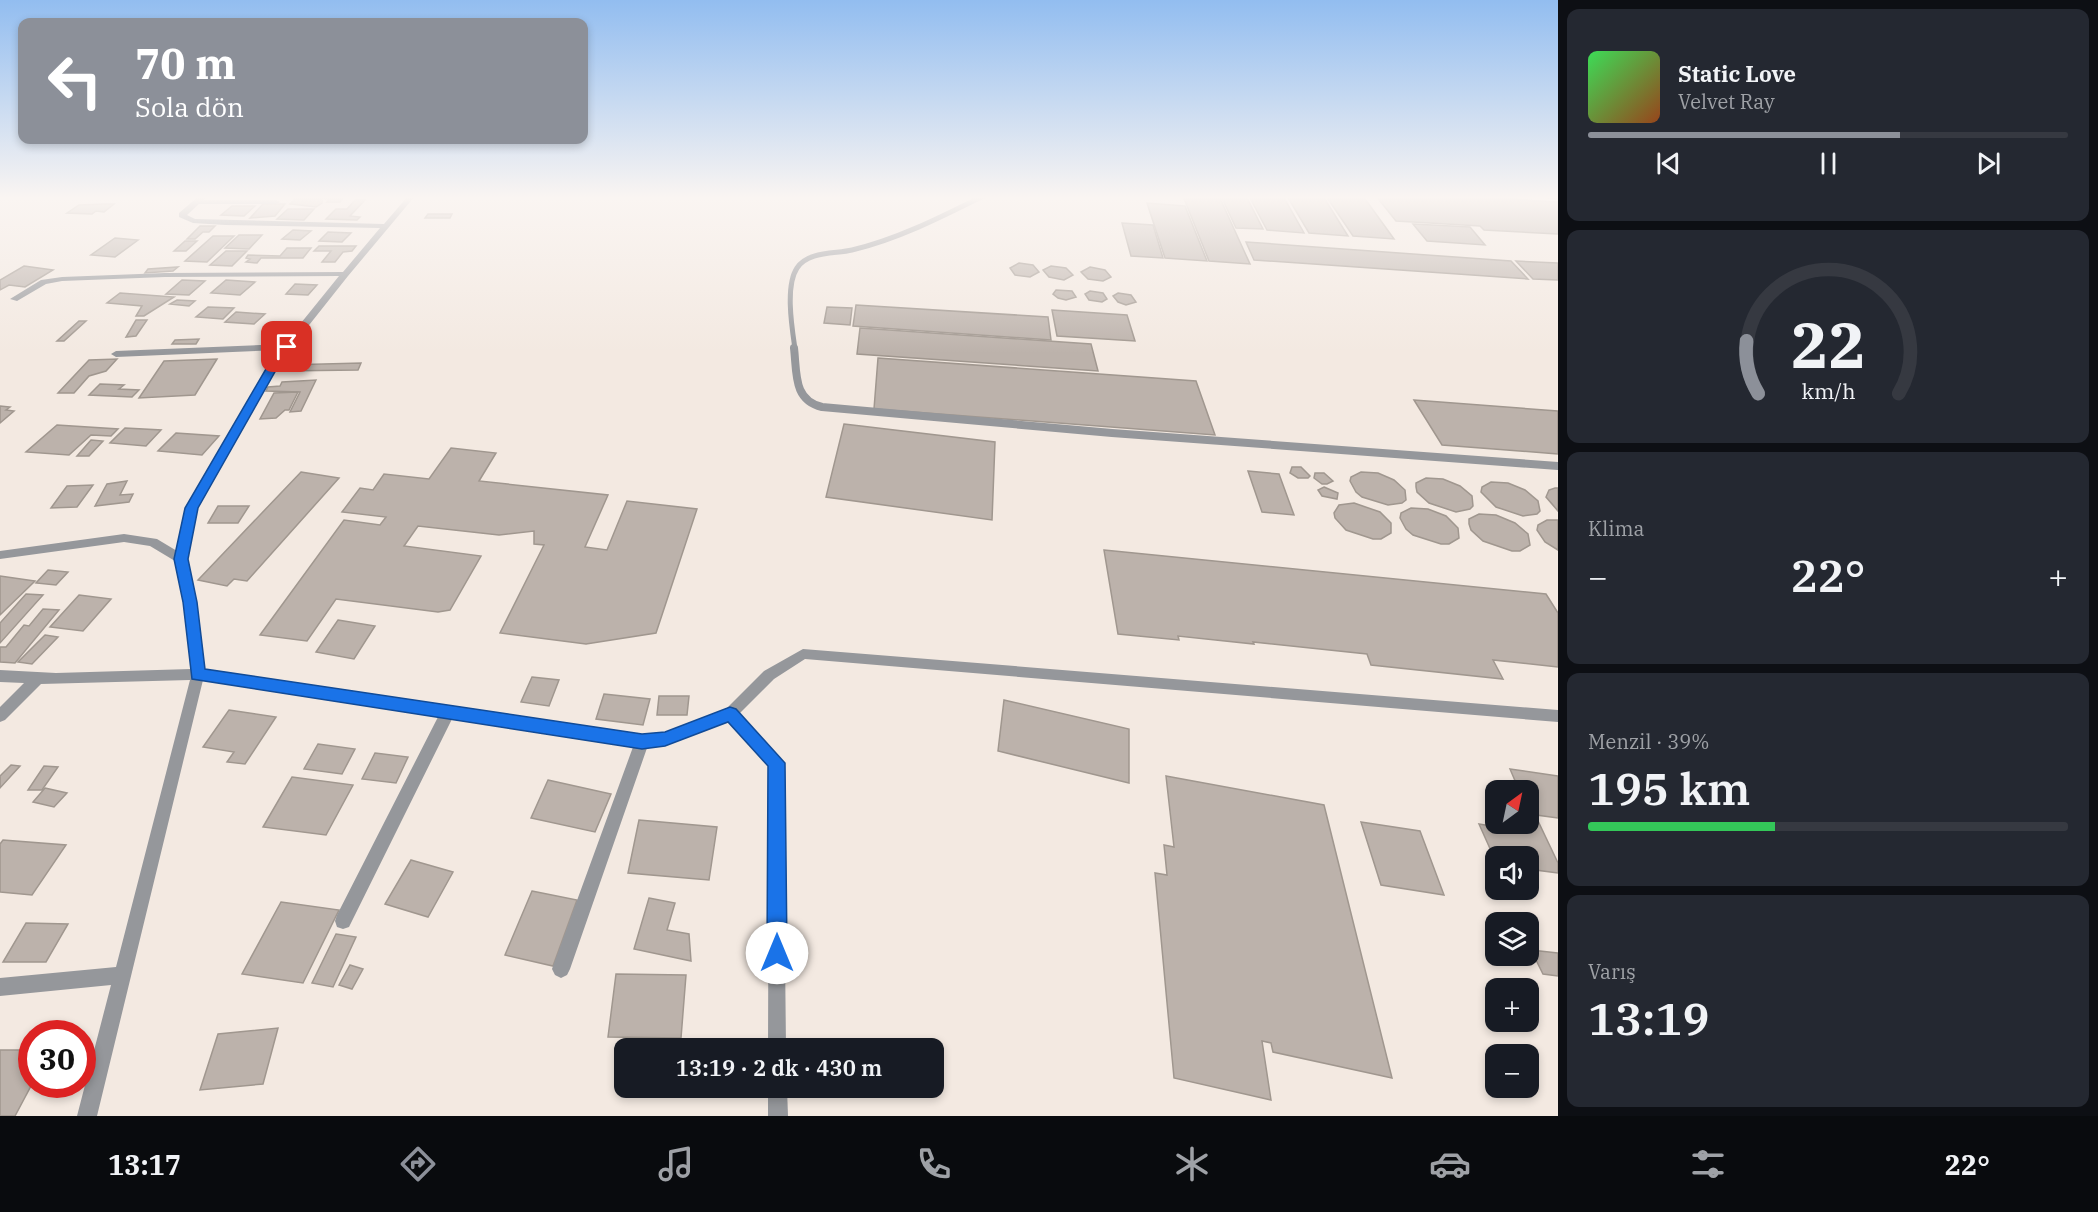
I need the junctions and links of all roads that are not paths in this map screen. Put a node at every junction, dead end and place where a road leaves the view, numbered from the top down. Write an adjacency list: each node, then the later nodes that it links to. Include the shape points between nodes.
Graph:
1 (368, 248): 3 (street)
2 (858, 248): 7 (lane, via 815,256 795,270 792,283 801,392 804,399 822,407)
3 (345, 274): 4 (street, via 62,279 44,282); 5 (street)
4 (14, 299)
5 (287, 347): 6 (street); 9 (street, via 192,508)
6 (116, 354)
7 (1558, 466)
8 (0, 555): 9 (street, via 124,538 153,542)
9 (181, 559): 10 (street)
10 (198, 674): 12 (street); 13 (street); 20 (street)
11 (0, 676): 12 (street)
12 (38, 678): 15 (street)
13 (448, 712): 17 (street); 18 (street)
14 (730, 714): 16 (street, via 769,675 803,654); 17 (street, via 665,739); 22 (street, via 776,763)
15 (0, 716)
16 (1558, 716)
17 (642, 741): 19 (street)
18 (342, 921)
19 (561, 969)
20 (123, 975): 21 (street); 24 (street)
21 (0, 987)
22 (777, 1038)
23 (778, 1098): 25 (street)
24 (87, 1116)
25 (778, 1116)

